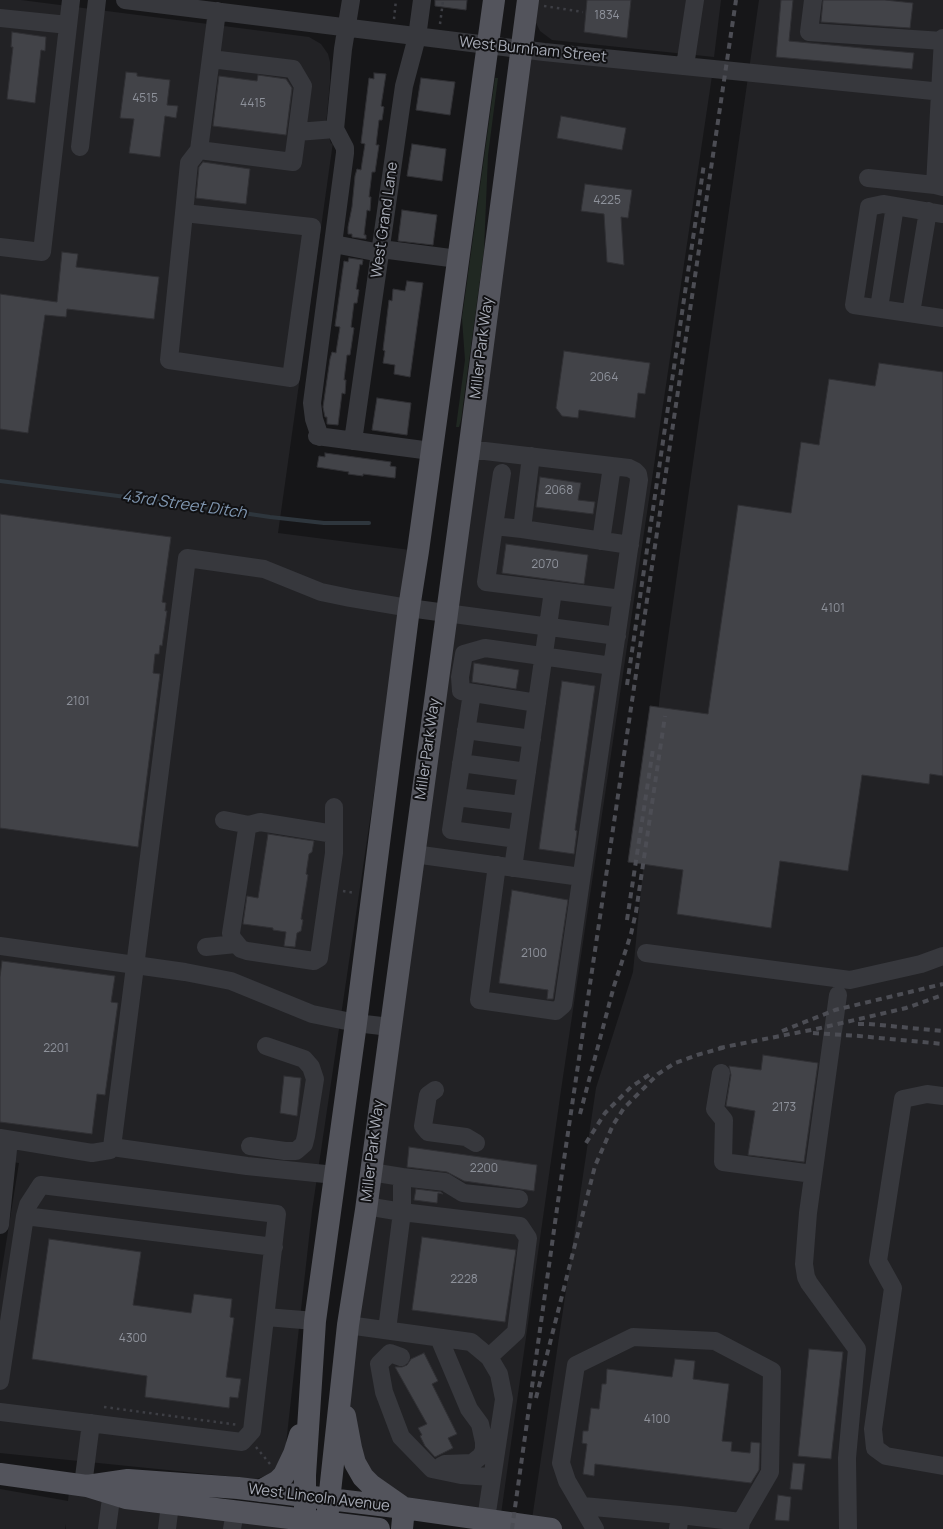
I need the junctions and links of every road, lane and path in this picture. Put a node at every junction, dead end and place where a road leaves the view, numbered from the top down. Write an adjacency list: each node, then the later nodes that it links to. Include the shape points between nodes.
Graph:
1 (71, 0): 19 (street)
2 (98, 0): 31 (street)
3 (125, 0): 14 (street, West Burnham Street)
4 (351, 0): 20 (street)
5 (396, 0): 17 (path)
6 (422, 0): 21 (street, West Grand Lane)
7 (494, 0): 23 (main road)
8 (695, 0): 26 (street)
9 (813, 0): 22 (street, via 809,32)
10 (443, 1): 18 (path)
11 (536, 3): 15 (path); 24 (main road, Miller Park Way)
12 (240, 7): 13 (street, West Burnham Street); 14 (street, West Burnham Street)
13 (260, 8): 20 (street, West Burnham Street)
14 (217, 11): 25 (street)
15 (583, 12)
16 (0, 18): 19 (street)
17 (394, 18)
18 (440, 24)
19 (68, 25): 39 (street, via 42,252)
20 (347, 28): 21 (street, West Burnham Street); 29 (street)
21 (416, 37): 23 (street, West Burnham Street); 40 (street, West Grand Lane, via 404,86)
22 (943, 40): 27 (street)
23 (489, 45): 24 (street, West Burnham Street); 41 (main road)
24 (521, 50): 26 (street, West Burnham Street); 47 (main road, Miller Park Way)
25 (211, 59): 30 (street, via 292,70 303,86); 32 (street)
26 (685, 66): 28 (street, West Burnham Street)
27 (942, 69): 28 (street)
28 (942, 92): 34 (street)
29 (335, 130): 30 (street); 38 (street, via 345,153)
30 (297, 132): 32 (street, via 293,162)
31 (80, 147)
32 (199, 150): 36 (street, via 189,163)
33 (868, 178): 34 (street)
34 (939, 186)
35 (895, 206): 37 (street); 42 (street); 42 (street, via 869,207 854,305)
36 (184, 213): 36 (street, via 169,360 291,378 312,227)
37 (935, 213): 43 (street)
38 (334, 244): 40 (street); 45 (street, via 312,403 319,436)
39 (0, 247)
40 (380, 251): 41 (street); 45 (street, West Grand Lane)
41 (458, 259): 46 (main road)
42 (880, 308): 43 (street)
43 (911, 313): 44 (street)
44 (943, 318)
45 (353, 441): 46 (street)
46 (431, 451): 47 (main road); 57 (main road)
47 (469, 451): 48 (street); 58 (main road, Miller Park Way)
48 (531, 456): 49 (street); 52 (street)
49 (612, 466): 53 (street); 54 (street, via 635,471 640,480)
50 (502, 473): 51 (street)
51 (494, 526): 52 (street); 55 (street, via 486,582)
52 (522, 529): 53 (street)
53 (601, 541): 54 (street)
54 (630, 546): 56 (street)
55 (553, 591): 56 (street); 59 (street)
56 (622, 600): 60 (street)
57 (409, 608): 58 (street); 84 (street, via 321,592 264,569 187,558); 86 (main road)
58 (446, 612): 59 (street); 76 (main road, Miller Park Way)
59 (548, 628): 60 (street); 61 (street)
60 (616, 636): 62 (street)
61 (535, 656): 62 (street); 63 (street, via 485,648 464,654 461,691); 64 (street, via 530,678)
62 (612, 666): 78 (street)
63 (472, 693): 64 (street); 65 (street)
64 (531, 702): 66 (street)
65 (466, 730): 66 (street); 67 (street)
66 (532, 738): 68 (street)
67 (461, 764): 68 (street); 69 (street)
68 (527, 772): 70 (street)
69 (456, 797): 70 (street); 75 (street, via 451,830)
70 (522, 805): 75 (street)
71 (334, 807): 74 (street)
72 (224, 820): 73 (street)
73 (250, 825): 74 (street, via 260,822); 79 (street, via 231,933)
74 (334, 834): 79 (street, via 334,860 319,958 247,951)
75 (517, 839): 77 (street)
76 (414, 854): 77 (street); 87 (main road, Miller Park Way)
77 (505, 866): 78 (street); 78 (street, via 479,1000 556,1011 563,1005)
78 (581, 877)
79 (236, 944): 81 (street)
80 (0, 946): 84 (street)
81 (206, 947)
82 (646, 953): 83 (street, via 850,980)
83 (943, 956)
84 (134, 966): 86 (street, via 231,981 312,1014); 95 (street)
85 (838, 995): 97 (street)
86 (356, 1024): 87 (street); 98 (main road)
87 (390, 1028): 96 (main road, Miller Park Way)
88 (266, 1046): 94 (street, via 304,1059 311,1067 315,1079 306,1136 304,1144 296,1150)
89 (720, 1073): 97 (street, via 715,1109 724,1120 723,1162)
90 (434, 1090): 93 (street, via 428,1095 424,1126 428,1132 466,1137)
91 (943, 1096): 118 (street, via 927,1094 903,1099 878,1261 893,1288 873,1429 875,1448 886,1456)
92 (4, 1139): 95 (street, via 92,1153); 104 (street)
93 (476, 1143)
94 (250, 1146)
95 (112, 1147): 98 (street)
96 (371, 1172): 99 (street); 101 (main road, Miller Park Way)
97 (813, 1174): 141 (street, via 804,1264 806,1277 857,1349 847,1458)
98 (335, 1175): 107 (main road)
99 (402, 1177): 100 (street, via 445,1182 463,1193); 102 (street)
100 (519, 1199)
101 (366, 1206): 102 (street); 108 (main road, Miller Park Way)
102 (402, 1212): 109 (street); 112 (street, via 520,1226 528,1238 516,1332)
103 (25, 1216): 105 (street); 105 (street, via 41,1185 277,1214); 114 (street)
104 (0, 1225)
105 (274, 1247): 106 (street)
106 (266, 1316): 107 (street); 117 (street, via 252,1431 242,1442)
107 (315, 1321): 108 (main road); 115 (main road)
108 (348, 1324): 109 (street); 113 (main road, Miller Park Way)
109 (387, 1330): 110 (street)
110 (439, 1338): 112 (street, via 470,1342); 119 (street, via 469,1409 480,1424 484,1450 472,1463 446,1464)
111 (401, 1357): 119 (street, via 390,1353 379,1364 384,1392 401,1437)
112 (489, 1357): 120 (street, via 499,1374 504,1399)
113 (341, 1379): 127 (main road, Miller Park Way); 130 (main road, via 347,1435 355,1463 363,1477)
114 (0, 1381)
115 (310, 1402): 125 (main road, via 284,1475); 126 (main road)
116 (0, 1412): 117 (street)
117 (91, 1423): 122 (street)
118 (943, 1466)
119 (434, 1469): 120 (street)
120 (492, 1477): 133 (street)
121 (1, 1478): 122 (main road, West Lincoln Avenue)
122 (85, 1485): 123 (main road, West Lincoln Avenue)
123 (112, 1488): 124 (main road, West Lincoln Avenue, via 128,1480); 128 (main road, West Lincoln Avenue, via 126,1498); 136 (street)
124 (238, 1488): 125 (main road, West Lincoln Avenue); 131 (main road)
125 (260, 1491): 126 (main road, West Lincoln Avenue)
126 (306, 1496): 127 (main road, West Lincoln Avenue); 135 (main road)
127 (329, 1499): 130 (main road, West Lincoln Avenue); 135 (main road, Miller Park Way)
128 (170, 1504): 131 (main road, West Lincoln Avenue); 137 (street)
129 (583, 1506): 132 (street); 134 (street, via 566,1481 561,1463 576,1365 633,1337 715,1341 772,1371 770,1472); 140 (street)
130 (403, 1519): 133 (main road, West Lincoln Avenue)
131 (233, 1521): 135 (main road, West Lincoln Avenue)
132 (679, 1522): 134 (street)
133 (495, 1523): 139 (main road, West Lincoln Avenue)
134 (741, 1525)
135 (315, 1526): 138 (main road, West Lincoln Avenue)
136 (107, 1529)
137 (167, 1529)
138 (378, 1529)
139 (551, 1529)
140 (595, 1529)
141 (848, 1529)

